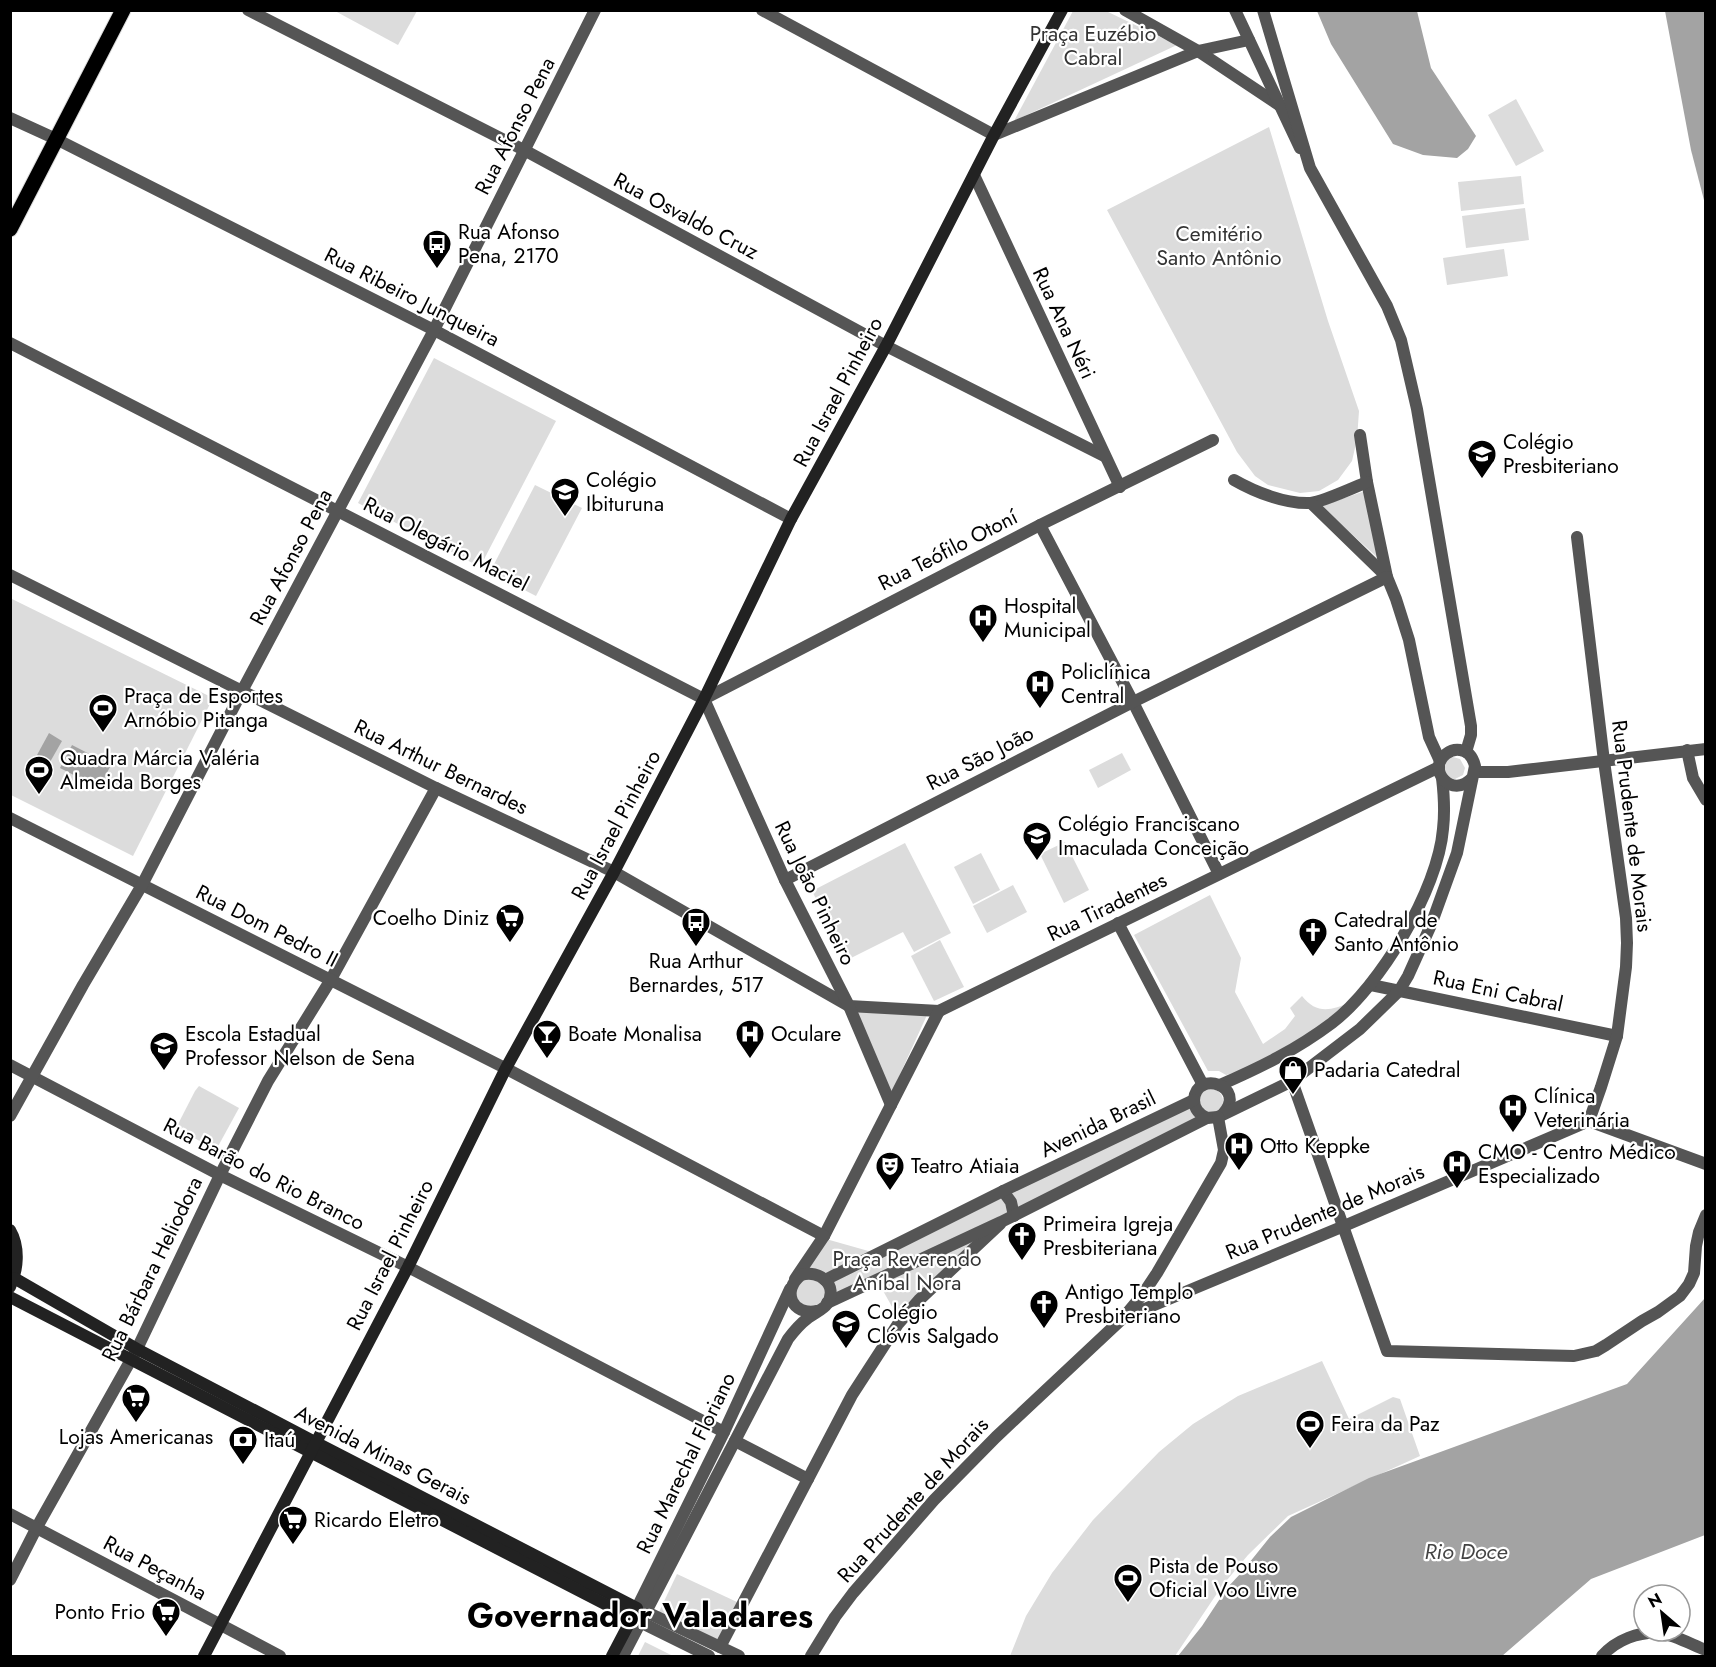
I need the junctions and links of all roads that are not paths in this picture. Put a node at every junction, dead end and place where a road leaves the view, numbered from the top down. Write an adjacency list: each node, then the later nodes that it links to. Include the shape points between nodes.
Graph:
1 (123, 10): 14 (main road)
2 (248, 10): 15 (street, Rua Osvaldo Cruz)
3 (595, 10): 15 (street, Rua Afonso Pena)
4 (762, 10): 13 (street)
5 (1062, 10): 13 (main road, Rua Israel Pinheiro)
6 (1125, 10): 10 (street)
7 (1235, 10): 9 (street)
8 (1263, 10): 16 (street)
9 (1249, 40): 10 (street); 11 (street)
10 (1198, 51): 11 (street); 13 (street)
11 (1279, 105): 16 (street)
12 (10, 118): 14 (street, Rua Ribeiro Junqueira)
13 (994, 135): 17 (main road, Rua Israel Pinheiro)
14 (56, 139): 18 (main road); 19 (street, Rua Ribeiro Junqueira)
15 (524, 150): 19 (street, Rua Afonso Pena); 21 (street, Rua Osvaldo Cruz)
16 (1310, 168): 40 (street, via 1387,306 1401,340 1417,409 1471,726)
17 (974, 175): 21 (main road, Rua Israel Pinheiro); 24 (street, Rua Ana Néri)
18 (10, 229)
19 (434, 330): 29 (street, Rua Afonso Pena); 30 (street, Rua Ribeiro Junqueira)
20 (10, 343): 29 (street, Rua Olegário Maciel)
21 (886, 346): 24 (street, Rua Osvaldo Cruz); 30 (main road, Rua Israel Pinheiro)
22 (1360, 435): 26 (street)
23 (1213, 440): 27 (street, Rua Teófilo Otoní)
24 (1104, 456): 27 (street, Rua Ana Néri)
25 (1234, 480): 28 (street, via 1277,499)
26 (1367, 482): 28 (street); 34 (street)
27 (1120, 487): 31 (street, Rua Teófilo Otoní)
28 (1311, 503): 34 (street)
29 (338, 510): 35 (street, Rua Afonso Pena); 36 (street, Rua Olegário Maciel)
30 (791, 519): 36 (main road, Rua Israel Pinheiro)
31 (1040, 525): 36 (street, Rua Teófilo Otoní); 37 (street)
32 (1577, 537): 41 (street, Rua Prudente de Morais)
33 (10, 575): 35 (street, Rua Arthur Bernardes)
34 (1387, 577): 37 (street, Rua São João); 42 (street, via 1409,640 1429,737)
35 (242, 691): 44 (street, Rua Arthur Bernardes); 50 (street, Rua Afonso Pena)
36 (704, 699): 47 (main road, Rua Israel Pinheiro); 49 (street, Rua João Pinheiro)
37 (1133, 702): 48 (street); 49 (street, Rua São João)
38 (1706, 748): 39 (street)
39 (1687, 750): 41 (street); 45 (street, via 1693,778)
40 (1466, 752): 42 (street, via 1449,752); 43 (street, via 1474,761)
41 (1604, 761): 43 (street); 57 (street, Rua Prudente de Morais, via 1626,918 1626,967)
42 (1440, 769): 43 (street, via 1451,785 1463,785); 48 (street, Rua Tiradentes); 53 (street, via 1443,830 1436,863 1421,903)
43 (1474, 775): 54 (street, via 1457,853 1431,925)
44 (436, 788): 47 (street, Rua Arthur Bernardes); 52 (street, Rua Bárbara Heliodora)
45 (1706, 800)
46 (10, 818): 50 (street, Rua Dom Pedro II)
47 (614, 872): 55 (street, Rua Arthur Bernardes); 59 (main road, Rua Israel Pinheiro)
48 (1220, 874): 51 (street, Rua Tiradentes)
49 (785, 880): 55 (street, Rua João Pinheiro)
50 (142, 885): 52 (street, Rua Dom Pedro II); 60 (street, Rua Afonso Pena)
51 (1118, 923): 56 (street, Rua Tiradentes); 62 (street)
52 (330, 981): 59 (street, Rua Dom Pedro II); 70 (street, Rua Bárbara Heliodora, via 268,1081)
53 (1371, 985): 54 (street, Rua Eni Cabral); 63 (street, via 1334,1022 1303,1043 1267,1065)
54 (1399, 991): 57 (street, Rua Eni Cabral); 61 (street, via 1360,1029)
55 (849, 1006): 56 (street, Rua Tiradentes); 65 (street, Rua João Pinheiro)
56 (939, 1011): 65 (street, Rua Marechal Floriano)
57 (1617, 1036): 68 (street, Rua Prudente de Morais)
58 (10, 1065): 60 (street, Rua Barão do Rio Branco)
59 (506, 1068): 77 (street, Rua Dom Pedro II); 78 (main road, Rua Israel Pinheiro)
60 (33, 1077): 66 (street, Rua Afonso Pena); 70 (street, Rua Barão do Rio Branco)
61 (1292, 1081): 67 (street); 75 (street)
62 (1203, 1085): 63 (street); 64 (street)
63 (1220, 1085): 67 (street, via 1230,1099)
64 (1194, 1100): 67 (street, via 1197,1111); 71 (street, Avenida Brasil)
65 (891, 1105): 77 (street, Rua Marechal Floriano)
66 (10, 1116)
67 (1216, 1117): 73 (street); 84 (street, via 1224,1150 1221,1163 1157,1273)
68 (1588, 1120): 69 (street); 75 (street, Rua Prudente de Morais)
69 (1706, 1164)
70 (220, 1174): 78 (street, Rua Barão do Rio Branco); 85 (street, Rua Bárbara Heliodora)
71 (1003, 1191): 73 (street); 79 (street, Avenida Brasil)
72 (1706, 1215): 75 (street, via 1696,1246 1694,1273 1680,1296 1596,1351 1574,1356 1387,1351)
73 (1014, 1216): 74 (street)
74 (1001, 1222): 83 (street); 89 (street, via 900,1322 852,1395)
75 (1344, 1226): 84 (street, Rua Prudente de Morais)
76 (10, 1230): 80 (main road, via 17,1256)
77 (824, 1236): 81 (street, Rua Marechal Floriano)
78 (408, 1267): 86 (street, Rua Barão do Rio Branco); 88 (main road, Rua Israel Pinheiro)
79 (825, 1280): 81 (street, via 807,1273); 83 (street, via 830,1292)
80 (12, 1282): 85 (main road, Avenida Minas Gerais)
81 (793, 1282): 83 (street, via 790,1292 794,1304 804,1312); 86 (street, Rua Marechal Floriano)
82 (10, 1297): 85 (main road, Avenida Minas Gerais)
83 (822, 1307): 87 (street, Rua Marechal Floriano, via 788,1339)
84 (1123, 1318): 103 (street, Rua Prudente de Morais, via 934,1500 853,1593)
85 (134, 1354): 88 (main road, Avenida Minas Gerais); 91 (street, Rua Bárbara Heliodora)
86 (724, 1432): 93 (street, Rua Marechal Floriano)
87 (735, 1441): 89 (street); 93 (street, Rua Marechal Floriano)
88 (312, 1447): 93 (main road, Avenida Minas Gerais); 94 (main road, Rua Israel Pinheiro)
89 (808, 1479): 95 (street)
90 (10, 1514): 91 (street, Rua Peçanha)
91 (37, 1527): 92 (street, Rua Bárbara Heliodora); 94 (street, Rua Peçanha)
92 (10, 1580)
93 (639, 1615): 95 (street, Avenida Minas Gerais); 99 (main road, Rua Marechal Floriano); 100 (street, Rua Marechal Floriano); 101 (street, Avenida Minas Gerais)
94 (221, 1626): 97 (main road, Rua Israel Pinheiro); 98 (street, Rua Peçanha)
95 (720, 1647): 102 (street, Avenida Minas Gerais)
96 (1706, 1650): 104 (street, via 1663,1633 1642,1634 1622,1640)
97 (204, 1656)
98 (280, 1656)
99 (612, 1656)
100 (623, 1656)
101 (709, 1656)
102 (739, 1656)
103 (811, 1656)
104 (1602, 1656)

